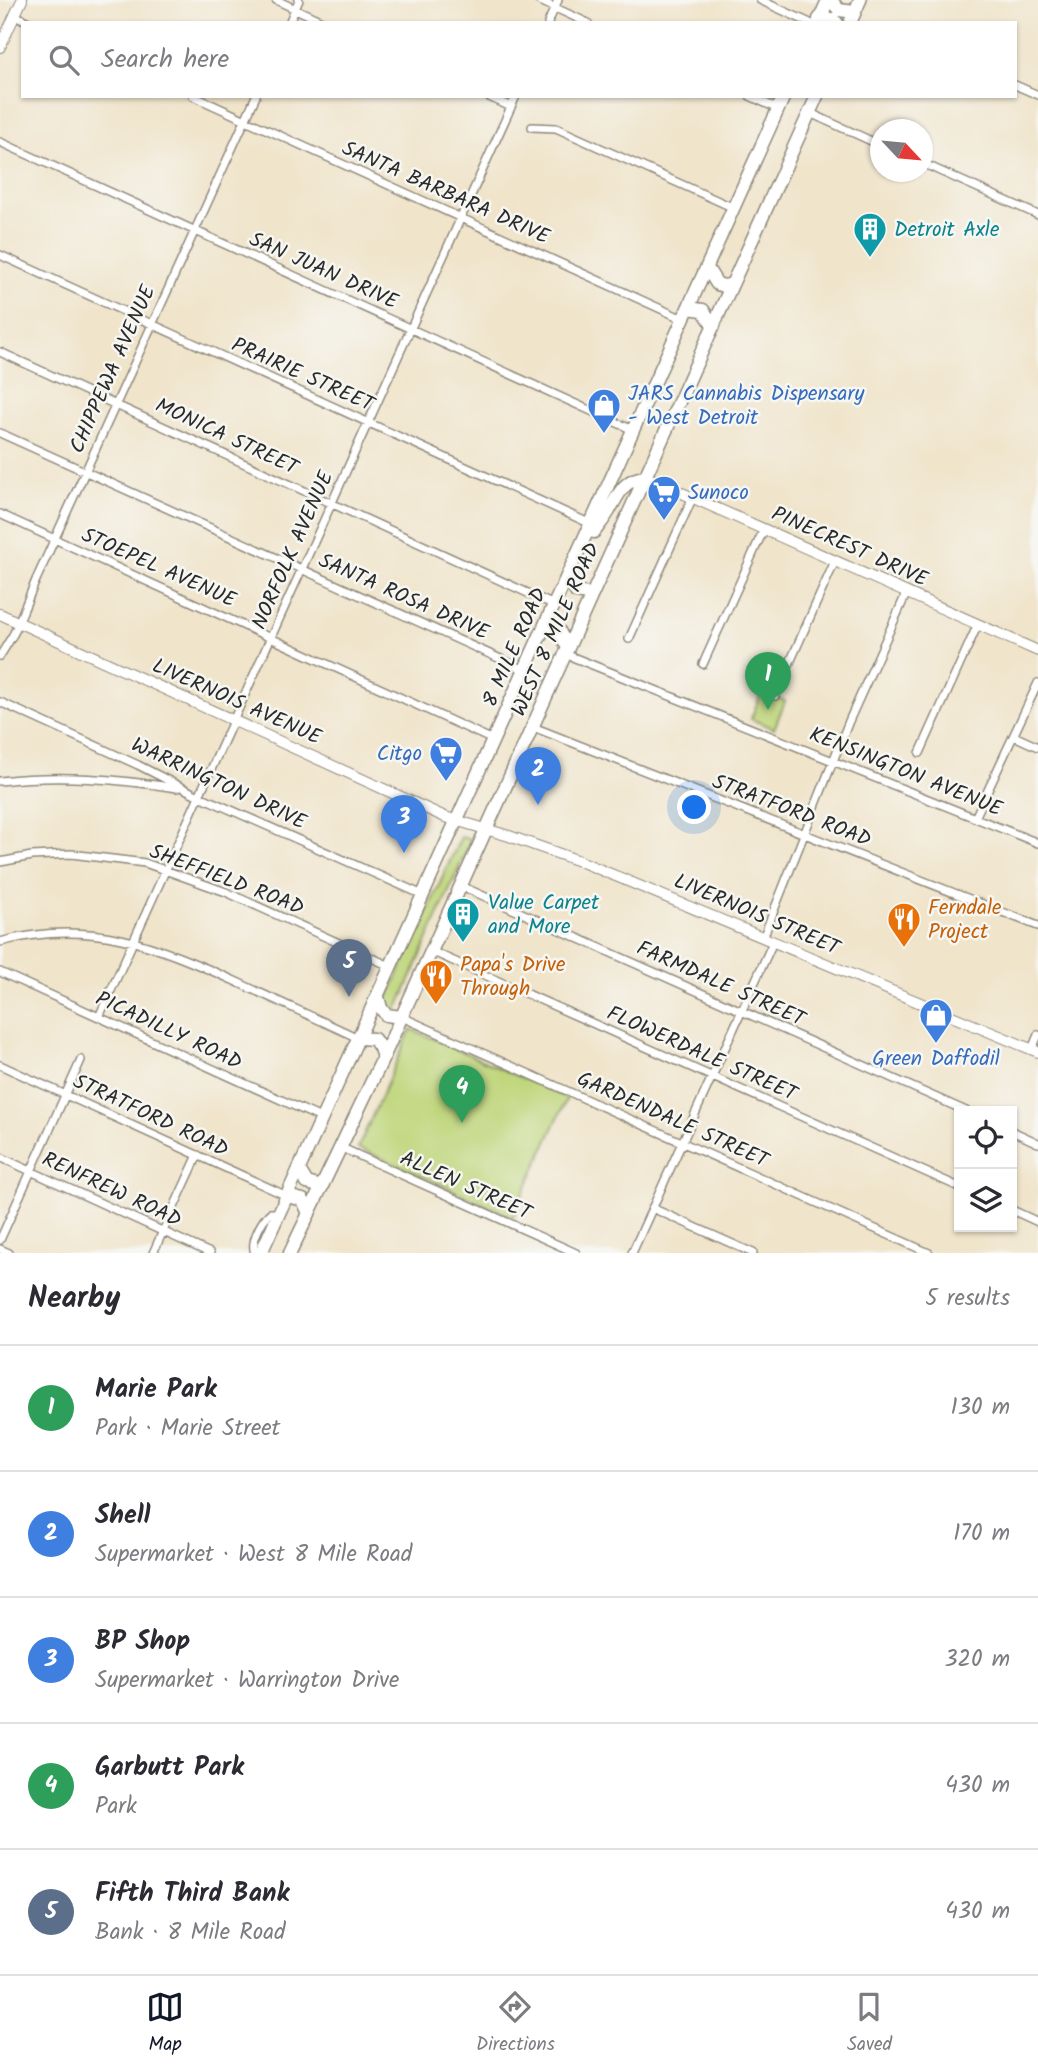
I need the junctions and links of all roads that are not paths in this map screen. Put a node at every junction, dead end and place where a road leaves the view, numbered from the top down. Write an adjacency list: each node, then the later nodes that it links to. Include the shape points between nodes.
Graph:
1 (22, 0): 10 (street)
2 (276, 0): 8 (street)
3 (299, 0): 8 (street)
4 (538, 0): 7 (street)
5 (760, 0): 16 (street)
6 (830, 0): 9 (highway, via 839,10); 17 (highway)
7 (556, 4): 14 (street); 15 (street)
8 (295, 9): 12 (street); 13 (street)
9 (855, 12)
10 (15, 15): 11 (street); 18 (street)
11 (26, 21)
12 (290, 21)
13 (322, 21)
14 (549, 21)
15 (585, 21)
16 (813, 21)
17 (817, 21)
18 (0, 47)
19 (1017, 86): 20 (street)
20 (1038, 95)
21 (197, 98): 31 (street, SANTA BARBARA DRIVE)
22 (255, 98): 31 (street, CHIPPEWA AVENUE)
23 (491, 98): 28 (street)
24 (515, 98): 28 (street, NORFOLK AVENUE)
25 (754, 98): 29 (street)
26 (783, 98): 29 (highway, 8 MILE ROAD)
27 (816, 98): 30 (highway, WEST 8 MILE ROAD)
28 (511, 107): 38 (street, NORFOLK AVENUE)
29 (778, 109): 36 (highway, 8 MILE ROAD)
30 (810, 113): 33 (street); 42 (highway, WEST 8 MILE ROAD)
31 (245, 120): 38 (street, SANTA BARBARA DRIVE); 39 (street, CHIPPEWA AVENUE)
32 (532, 127): 36 (street, via 556,128)
33 (870, 140)
34 (0, 142): 39 (street, SAN JUAN DRIVE)
35 (933, 168): 37 (street)
36 (734, 208): 41 (highway, 8 MILE ROAD)
37 (1038, 214)
38 (461, 218): 43 (street, SANTA BARBARA DRIVE); 46 (street, NORFOLK AVENUE)
39 (194, 230): 44 (street, CHIPPEWA AVENUE); 46 (street, SAN JUAN DRIVE)
40 (0, 255): 44 (street, PRAIRIE STREET)
41 (707, 268): 42 (highway, via 717,284); 43 (highway, 8 MILE ROAD)
42 (732, 284): 45 (highway, WEST 8 MILE ROAD)
43 (686, 314): 45 (highway, via 703,310); 50 (highway, 8 MILE ROAD)
44 (152, 324): 48 (street, CHIPPEWA AVENUE); 49 (street, PRAIRIE STREET)
45 (714, 326): 53 (highway, WEST 8 MILE ROAD)
46 (411, 329): 49 (street, NORFOLK AVENUE); 50 (street, SAN JUAN DRIVE)
47 (0, 352): 48 (street, MONICA STREET)
48 (115, 404): 52 (street, CHIPPEWA AVENUE); 55 (street, MONICA STREET)
49 (369, 423): 55 (street, NORFOLK AVENUE); 57 (street, PRAIRIE STREET)
50 (634, 430): 57 (highway, 8 MILE ROAD)
51 (0, 433): 52 (street, SANTA ROSA DRIVE)
52 (85, 471): 59 (street, CHIPPEWA AVENUE); 62 (street, SANTA ROSA DRIVE)
53 (646, 477): 54 (street, PINECREST DRIVE); 60 (highway, via 633,479 622,488); 65 (highway, WEST 8 MILE ROAD)
54 (693, 497): 58 (street, PINECREST DRIVE); 72 (street)
55 (332, 503): 62 (street, NORFOLK AVENUE); 66 (street, MONICA STREET)
56 (0, 514): 59 (street, STOEPEL AVENUE)
57 (591, 524): 60 (highway, 8 MILE ROAD)
58 (764, 529): 61 (street, PINECREST DRIVE); 76 (street)
59 (54, 539): 68 (street, CHIPPEWA AVENUE); 71 (street, STOEPEL AVENUE)
60 (579, 551): 63 (highway, 8 MILE ROAD)
61 (835, 561): 64 (street, PINECREST DRIVE); 79 (street)
62 (302, 569): 71 (street, NORFOLK AVENUE); 77 (street, SANTA ROSA DRIVE)
63 (568, 575): 65 (highway, via 576,592); 66 (highway, 8 MILE ROAD)
64 (907, 592): 69 (street, PINECREST DRIVE); 87 (street)
65 (592, 595): 73 (highway, WEST 8 MILE ROAD)
66 (554, 605): 70 (highway, 8 MILE ROAD)
67 (0, 614): 68 (street, LIVERNOIS AVENUE)
68 (18, 622): 75 (street, CHIPPEWA AVENUE); 81 (street, LIVERNOIS AVENUE)
69 (978, 624): 74 (street, PINECREST DRIVE); 86 (street)
70 (544, 629): 73 (highway, via 559,631); 77 (highway, 8 MILE ROAD)
71 (272, 638): 81 (street, NORFOLK AVENUE); 84 (street, STOEPEL AVENUE)
72 (629, 639)
73 (566, 651): 82 (highway, WEST 8 MILE ROAD); 87 (street, KENSINGTON AVENUE)
74 (1038, 651)
75 (0, 656)
76 (703, 664)
77 (525, 670): 84 (highway, 8 MILE ROAD)
78 (1038, 683): 83 (street)
79 (775, 696)
80 (0, 702): 89 (street, WARRINGTON DRIVE)
81 (235, 721): 90 (street, NORFOLK AVENUE); 92 (street, LIVERNOIS AVENUE)
82 (533, 727): 93 (highway, WEST 8 MILE ROAD); 94 (street, STRATFORD ROAD)
83 (1014, 736): 85 (street); 91 (street)
84 (493, 740): 92 (highway, 8 MILE ROAD)
85 (1038, 747)
86 (920, 753)
87 (834, 762): 91 (street, KENSINGTON AVENUE); 94 (street)
88 (0, 781): 89 (street, via 85,777)
89 (185, 789): 90 (street, WARRINGTON DRIVE)
90 (200, 796): 97 (street, NORFOLK AVENUE); 99 (street, WARRINGTON DRIVE)
91 (975, 818): 95 (street, KENSINGTON AVENUE)
92 (458, 821): 93 (street, LIVERNOIS STREET); 99 (highway, 8 MILE ROAD)
93 (487, 829): 98 (highway, WEST 8 MILE ROAD); 101 (street, LIVERNOIS STREET, via 582,862)
94 (805, 834): 100 (street, STRATFORD ROAD); 101 (street)
95 (1038, 843)
96 (0, 862): 97 (street, SHEFFIELD ROAD, via 71,854)
97 (167, 869): 102 (street, NORFOLK AVENUE); 105 (street, SHEFFIELD ROAD)
98 (461, 886): 104 (highway, WEST 8 MILE ROAD); 108 (street, FARMDALE STREET)
99 (424, 896): 105 (highway, 8 MILE ROAD)
100 (1038, 926)
101 (768, 940): 108 (street); 113 (street, LIVERNOIS STREET)
102 (134, 941): 103 (street, via 60,933); 109 (street, NORFOLK AVENUE); 112 (street, via 173,953)
103 (0, 942)
104 (431, 951): 110 (highway, WEST 8 MILE ROAD); 117 (street, FLOWERDALE STREET)
105 (392, 967): 107 (highway, 8 MILE ROAD)
106 (0, 972): 109 (street, PICADILLY ROAD)
107 (378, 997): 110 (highway, via 386,1015); 112 (highway, 8 MILE ROAD)
108 (742, 1011): 117 (street); 119 (street, FARMDALE STREET)
109 (99, 1017): 120 (street, PICADILLY ROAD)
110 (402, 1017): 114 (highway, WEST 8 MILE ROAD); 122 (street, GARDENDALE STREET)
111 (1038, 1035): 113 (street)
112 (359, 1038): 114 (highway, via 374,1040); 120 (highway, 8 MILE ROAD)
113 (1035, 1051)
114 (383, 1058): 124 (highway, WEST 8 MILE ROAD)
115 (81, 1060): 118 (street)
116 (0, 1065): 118 (street, STRATFORD ROAD)
117 (712, 1076): 122 (street); 129 (street, FLOWERDALE STREET)
118 (65, 1095): 125 (street, STRATFORD ROAD); 128 (street)
119 (956, 1106)
120 (323, 1119): 127 (highway, 8 MILE ROAD)
121 (1017, 1133): 123 (street)
122 (683, 1142): 132 (street); 149 (street, GARDENDALE STREET)
123 (1038, 1143)
124 (342, 1148): 130 (highway, WEST 8 MILE ROAD); 146 (street, ALLEN STREET)
125 (198, 1155): 131 (street, STRATFORD ROAD); 137 (street)
126 (0, 1157): 128 (street, RENFREW ROAD)
127 (299, 1170): 130 (highway, via 307,1183); 131 (highway, 8 MILE ROAD)
128 (31, 1171): 137 (street, RENFREW ROAD); 138 (street)
129 (954, 1185)
130 (322, 1187): 135 (highway, WEST 8 MILE ROAD)
131 (287, 1196): 134 (highway, 8 MILE ROAD); 135 (highway, via 303,1200)
132 (652, 1208): 147 (street); 148 (street)
133 (1017, 1212): 136 (street)
134 (279, 1213): 143 (street, 8 MILE ROAD, via 265,1218 253,1243); 144 (highway, 8 MILE ROAD)
135 (309, 1214): 145 (highway, WEST 8 MILE ROAD)
136 (1038, 1222)
137 (163, 1231): 141 (street); 142 (street, RENFREW ROAD)
138 (0, 1240)
139 (0, 1249): 140 (street)
140 (9, 1253)
141 (153, 1253)
142 (210, 1253)
143 (255, 1253)
144 (261, 1253)
145 (290, 1253)
146 (576, 1253)
147 (632, 1253)
148 (753, 1253)
149 (929, 1253)

